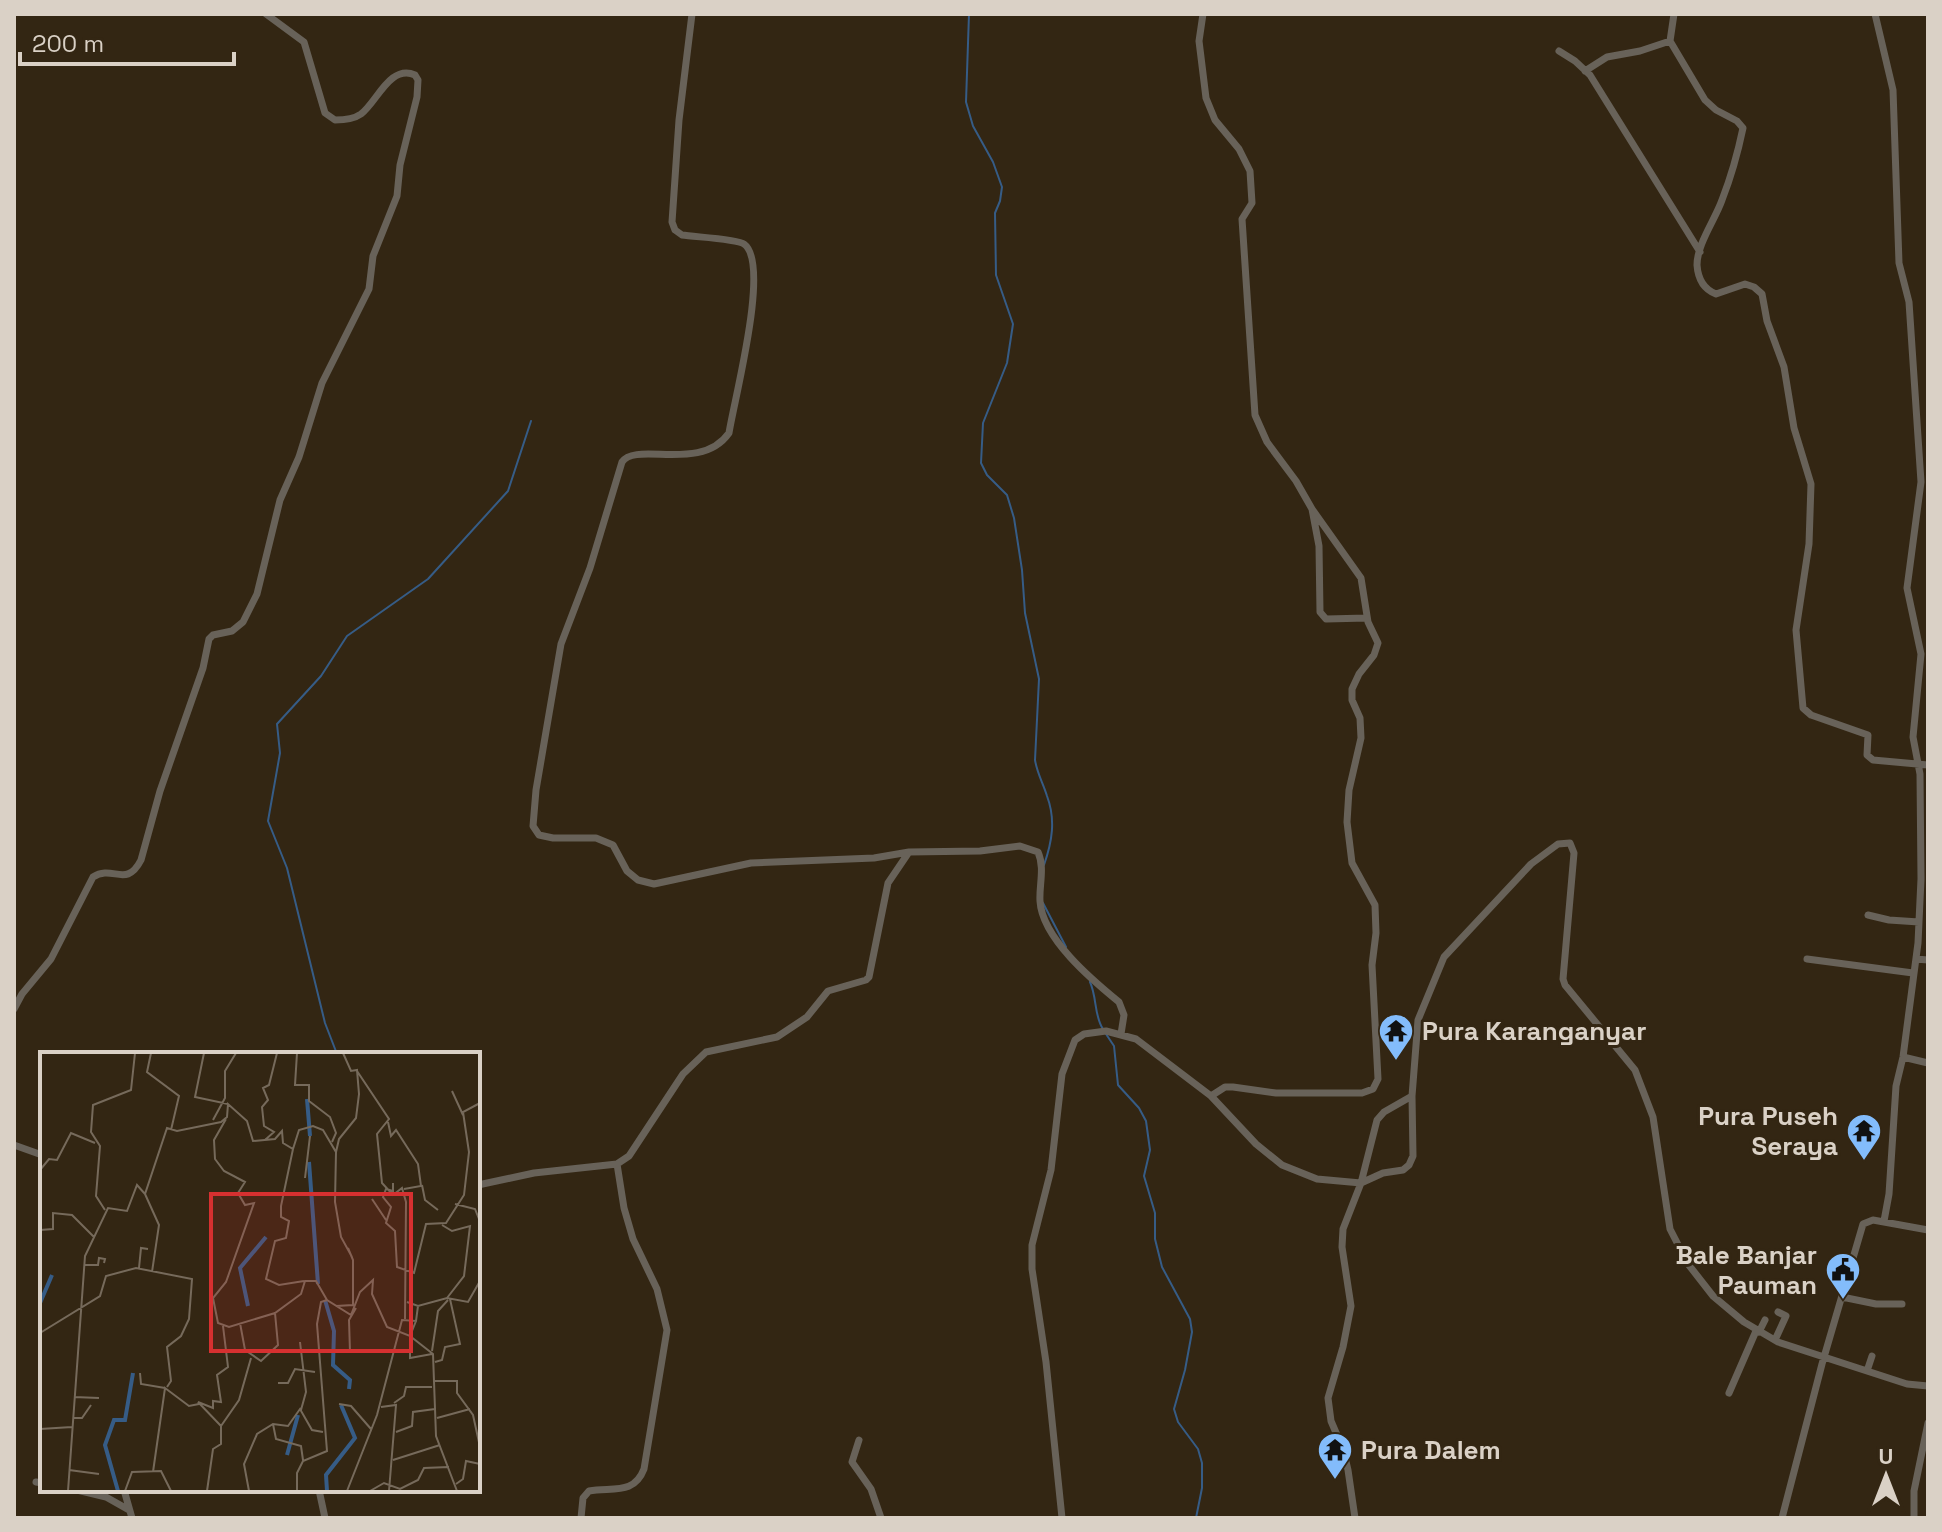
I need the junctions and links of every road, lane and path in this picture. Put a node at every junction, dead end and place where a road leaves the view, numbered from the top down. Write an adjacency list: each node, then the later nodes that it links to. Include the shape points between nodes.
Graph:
1 (266, 14): 21 (street, via 304,42 325,113 335,120 360,115 381,89 406,72 415,75 417,97 397,196 373,256 365,299 322,383 280,500 257,594 243,622 209,639 137,869 128,875 93,877 51,959)
2 (692, 14): 14 (street, via 672,222 682,235 744,244 756,269 729,433 702,453 633,455 622,462 561,644 533,826 539,835 596,838 613,845 627,871 654,884 751,863)
3 (1203, 14): 10 (street, via 1199,41 1206,98 1215,120 1243,155 1252,181 1252,203 1242,219 1255,415)
4 (1674, 14): 6 (street)
5 (1875, 14): 12 (street, via 1893,90 1899,263 1909,302 1918,424 1920,502 1907,588 1921,654 1913,737)
6 (1670, 41): 8 (street, via 1607,57); 9 (street, via 1705,100 1743,128)
7 (1559, 51): 8 (street)
8 (1585, 71): 9 (street)
9 (1700, 252): 12 (street, via 1698,274 1707,290 1716,294 1745,284 1762,294 1809,477 1809,544 1796,630 1803,708 1868,735 1868,758)
10 (1312, 509): 11 (street, via 1358,573); 11 (street, via 1319,546 1320,612 1326,619)
11 (1367, 618): 25 (street, via 1377,647 1352,689 1361,738 1347,822 1352,863 1375,905 1372,965 1379,1075 1369,1091 1276,1093 1225,1087)
12 (1919, 765): 13 (street); 16 (street)
13 (1928, 765)
14 (909, 852): 22 (street, via 1020,846 1038,852 1044,919 1056,940 1119,1002 1124,1015); 29 (street, via 888,883 869,977 828,991 807,1017 777,1037 706,1052 674,1087 629,1156)
15 (1868, 915): 16 (street)
16 (1919, 922): 18 (street)
17 (1807, 959): 20 (street)
18 (1916, 959): 19 (street); 20 (street)
19 (1928, 960)
20 (1913, 973): 23 (street)
21 (14, 1009)
22 (1121, 1034): 25 (street, via 1136,1039); 54 (street, via 1084,1034 1068,1054 1051,1170 1032,1245)
23 (1903, 1057): 24 (street); 32 (street)
24 (1928, 1063)
25 (1211, 1096): 30 (street, via 1266,1153 1290,1170)
26 (1412, 1096): 30 (street, via 1377,1120); 30 (street, via 1409,1165); 38 (street, via 1418,1020 1444,957 1531,864 1558,844 1570,843 1574,862 1563,979 1635,1070 1653,1117 1670,1229 1688,1264 1713,1296)
27 (14, 1145): 28 (street)
28 (40, 1154)
29 (617, 1164): 31 (street); 52 (street, via 633,1239 657,1289 667,1330 640,1481 589,1491)
30 (1361, 1183): 55 (street, via 1343,1229 1351,1306 1328,1398)
31 (480, 1185)
32 (1884, 1221): 33 (street); 34 (street, via 1863,1224)
33 (1928, 1230)
34 (1842, 1297): 35 (street); 41 (street)
35 (1902, 1304)
36 (1778, 1312): 39 (street, via 1786,1316)
37 (1765, 1320): 38 (street)
38 (1758, 1332): 39 (street); 44 (street)
39 (1775, 1340): 41 (street)
40 (1872, 1356): 42 (street)
41 (1824, 1358): 42 (street); 56 (street)
42 (1867, 1371): 43 (street)
43 (1928, 1386)
44 (1729, 1393)
45 (1928, 1423): 57 (street)
46 (859, 1440): 53 (street, via 852,1462 871,1489)
47 (85, 1492): 50 (street, via 106,1497)
48 (125, 1492): 50 (street)
49 (319, 1492): 51 (street)
50 (131, 1514)
51 (325, 1518)
52 (581, 1518)
53 (881, 1518)
54 (1062, 1518)
55 (1355, 1518)
56 (1782, 1518)
57 (1914, 1518)

